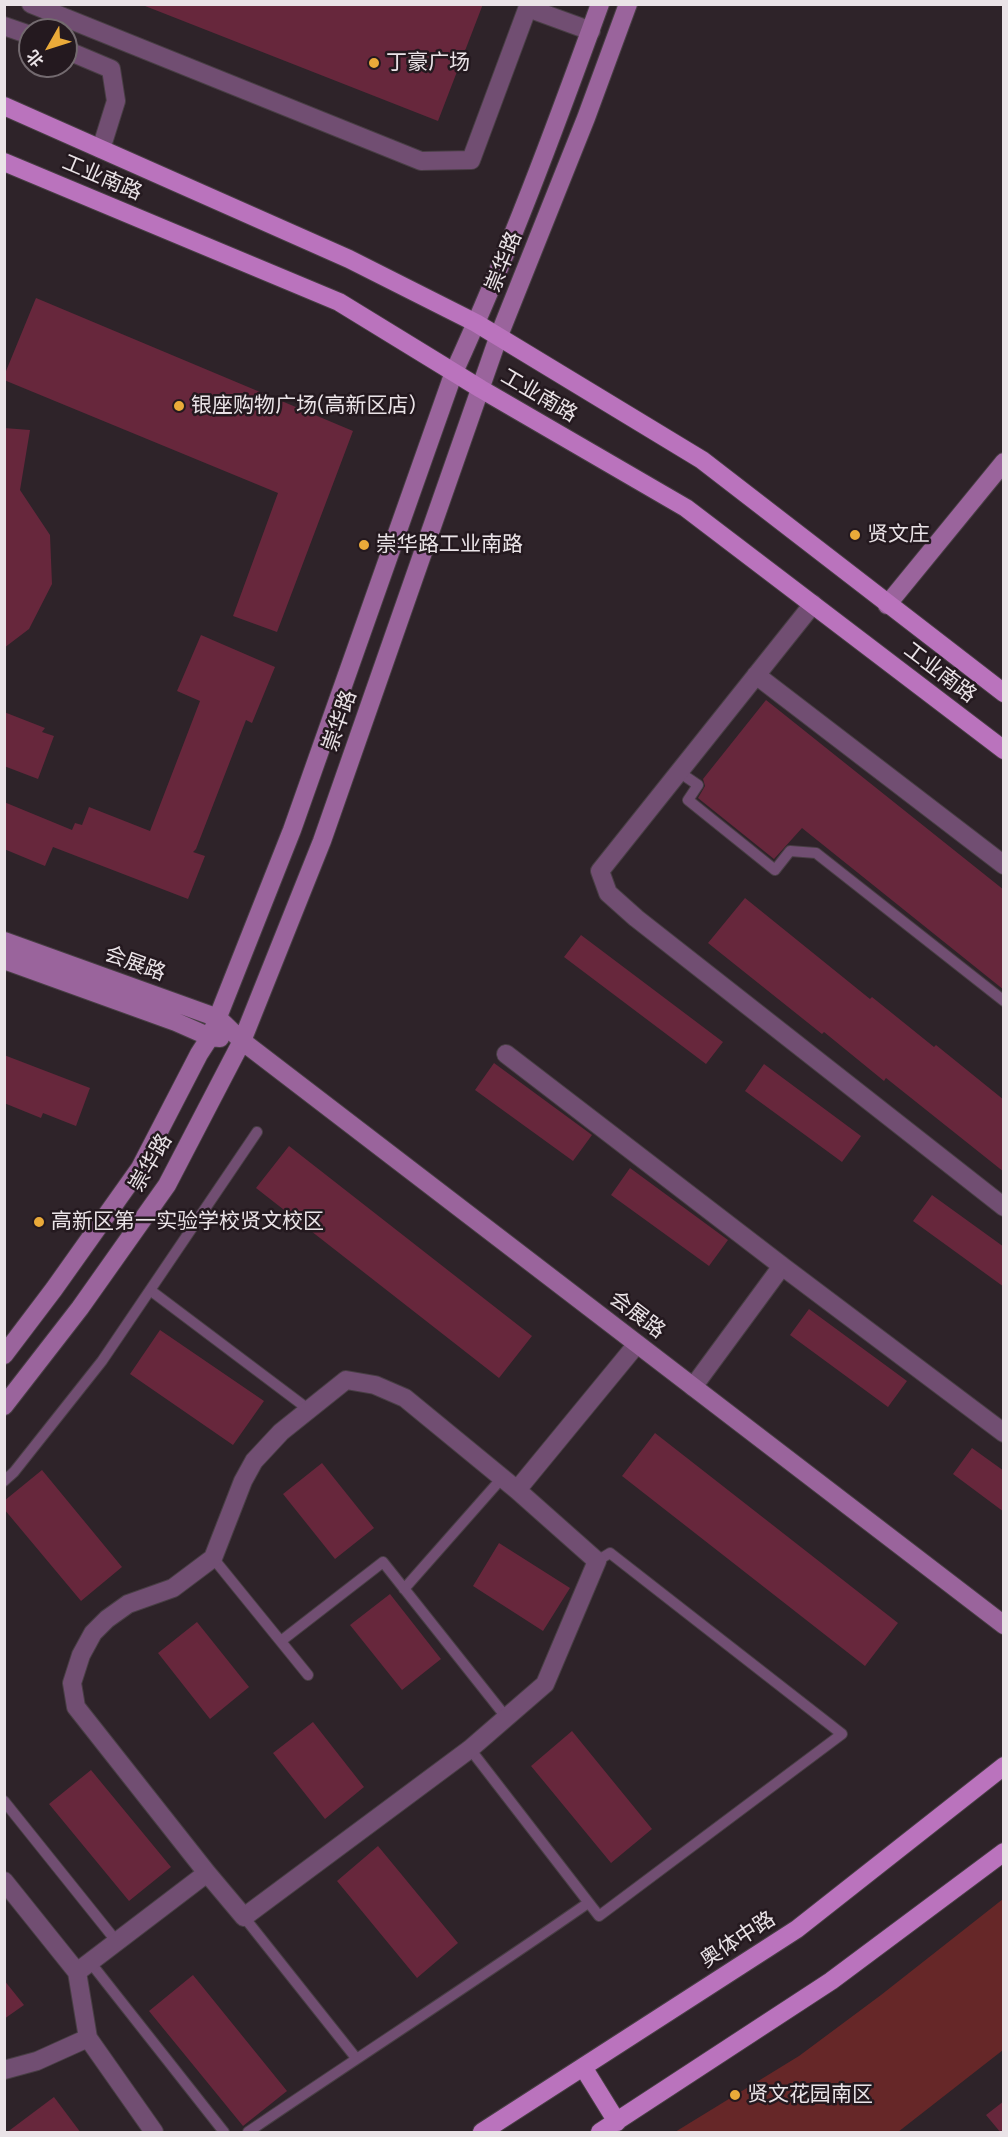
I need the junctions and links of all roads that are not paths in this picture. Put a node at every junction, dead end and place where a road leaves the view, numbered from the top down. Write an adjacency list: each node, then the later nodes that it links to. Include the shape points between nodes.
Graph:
1 (32, 4): 4 (street, via 421,161 471,160)
2 (600, 4): 5 (main road, 崇华路)
3 (628, 4): 11 (main road, 崇华路)
4 (529, 6): 5 (street)
5 (591, 31): 10 (main road, 崇华路)
6 (78, 55): 8 (street, via 111,69 116,101)
7 (4, 106): 8 (main road, 工业南路)
8 (101, 149): 10 (main road, 工业南路, via 349,259)
9 (4, 162): 12 (main road, 工业南路, via 339,302)
10 (476, 323): 11 (main road, 工业南路); 12 (main road, 崇华路)
11 (498, 338): 13 (main road, 崇华路); 16 (main road, 工业南路, via 702,460)
12 (454, 372): 13 (main road, 工业南路); 25 (main road, 崇华路, via 292,830)
13 (481, 389): 15 (main road, 工业南路, via 686,508); 27 (main road, 崇华路, via 322,842)
14 (1004, 462): 16 (main road)
15 (813, 604): 17 (street); 19 (main road, 工业南路)
16 (887, 605): 18 (main road, 工业南路)
17 (756, 675): 20 (street); 21 (street)
18 (1004, 693)
19 (1004, 750)
20 (679, 772): 24 (lane, via 698,785 688,800 775,870 790,850 816,853); 30 (street, via 600,871 608,893)
21 (1004, 865)
22 (4, 940): 25 (main road, 会展路)
23 (4, 960): 26 (main road, 会展路)
24 (1004, 1001)
25 (218, 1018): 26 (main road, 崇华路); 27 (main road, 会展路)
26 (210, 1037): 27 (main road, 会展路); 34 (main road, 崇华路, via 140,1168)
27 (242, 1041): 33 (main road, 会展路); 36 (main road, 崇华路, via 167,1185)
28 (506, 1054): 31 (street)
29 (256, 1132): 32 (lane)
30 (1004, 1207)
31 (782, 1266): 35 (street); 38 (street)
32 (150, 1290): 37 (lane); 40 (lane, via 102,1360)
33 (637, 1344): 35 (main road, 会展路); 41 (street)
34 (4, 1355)
35 (693, 1387): 45 (main road, 会展路)
36 (4, 1406)
37 (308, 1409): 39 (street, via 346,1380 375,1385 405,1398); 42 (street, via 254,1461)
38 (1004, 1434)
39 (502, 1478): 41 (street); 44 (lane)
40 (4, 1481)
41 (517, 1490): 43 (street)
42 (213, 1557): 46 (lane); 53 (street, via 173,1588 128,1604 107,1619 93,1633 72,1683 76,1707)
43 (597, 1561): 48 (street, via 545,1684); 55 (lane, via 610,1553 842,1734 599,1916)
44 (404, 1589): 46 (lane, via 383,1562); 48 (lane)
45 (1004, 1625)
46 (281, 1641): 47 (lane)
47 (308, 1675)
48 (506, 1717): 49 (street)
49 (470, 1749): 55 (lane); 56 (street)
50 (1004, 1766): 61 (main road, 奥体中路, via 797,1929)
51 (4, 1801): 57 (lane)
52 (1004, 1852): 63 (main road, via 831,1981)
53 (207, 1873): 56 (street); 57 (street)
54 (4, 1881): 58 (street)
55 (588, 1903): 60 (lane)
56 (244, 1917): 60 (lane)
57 (117, 1941): 58 (street)
58 (83, 1967): 59 (street); 65 (lane)
59 (88, 2038): 62 (street, via 37,2061); 64 (street)
60 (356, 2058): 66 (lane)
61 (584, 2067): 63 (main road); 67 (main road, 奥体中路)
62 (4, 2070)
63 (617, 2122): 68 (main road)
64 (154, 2133)
65 (224, 2133)
66 (248, 2133)
67 (482, 2133)
68 (600, 2133)

